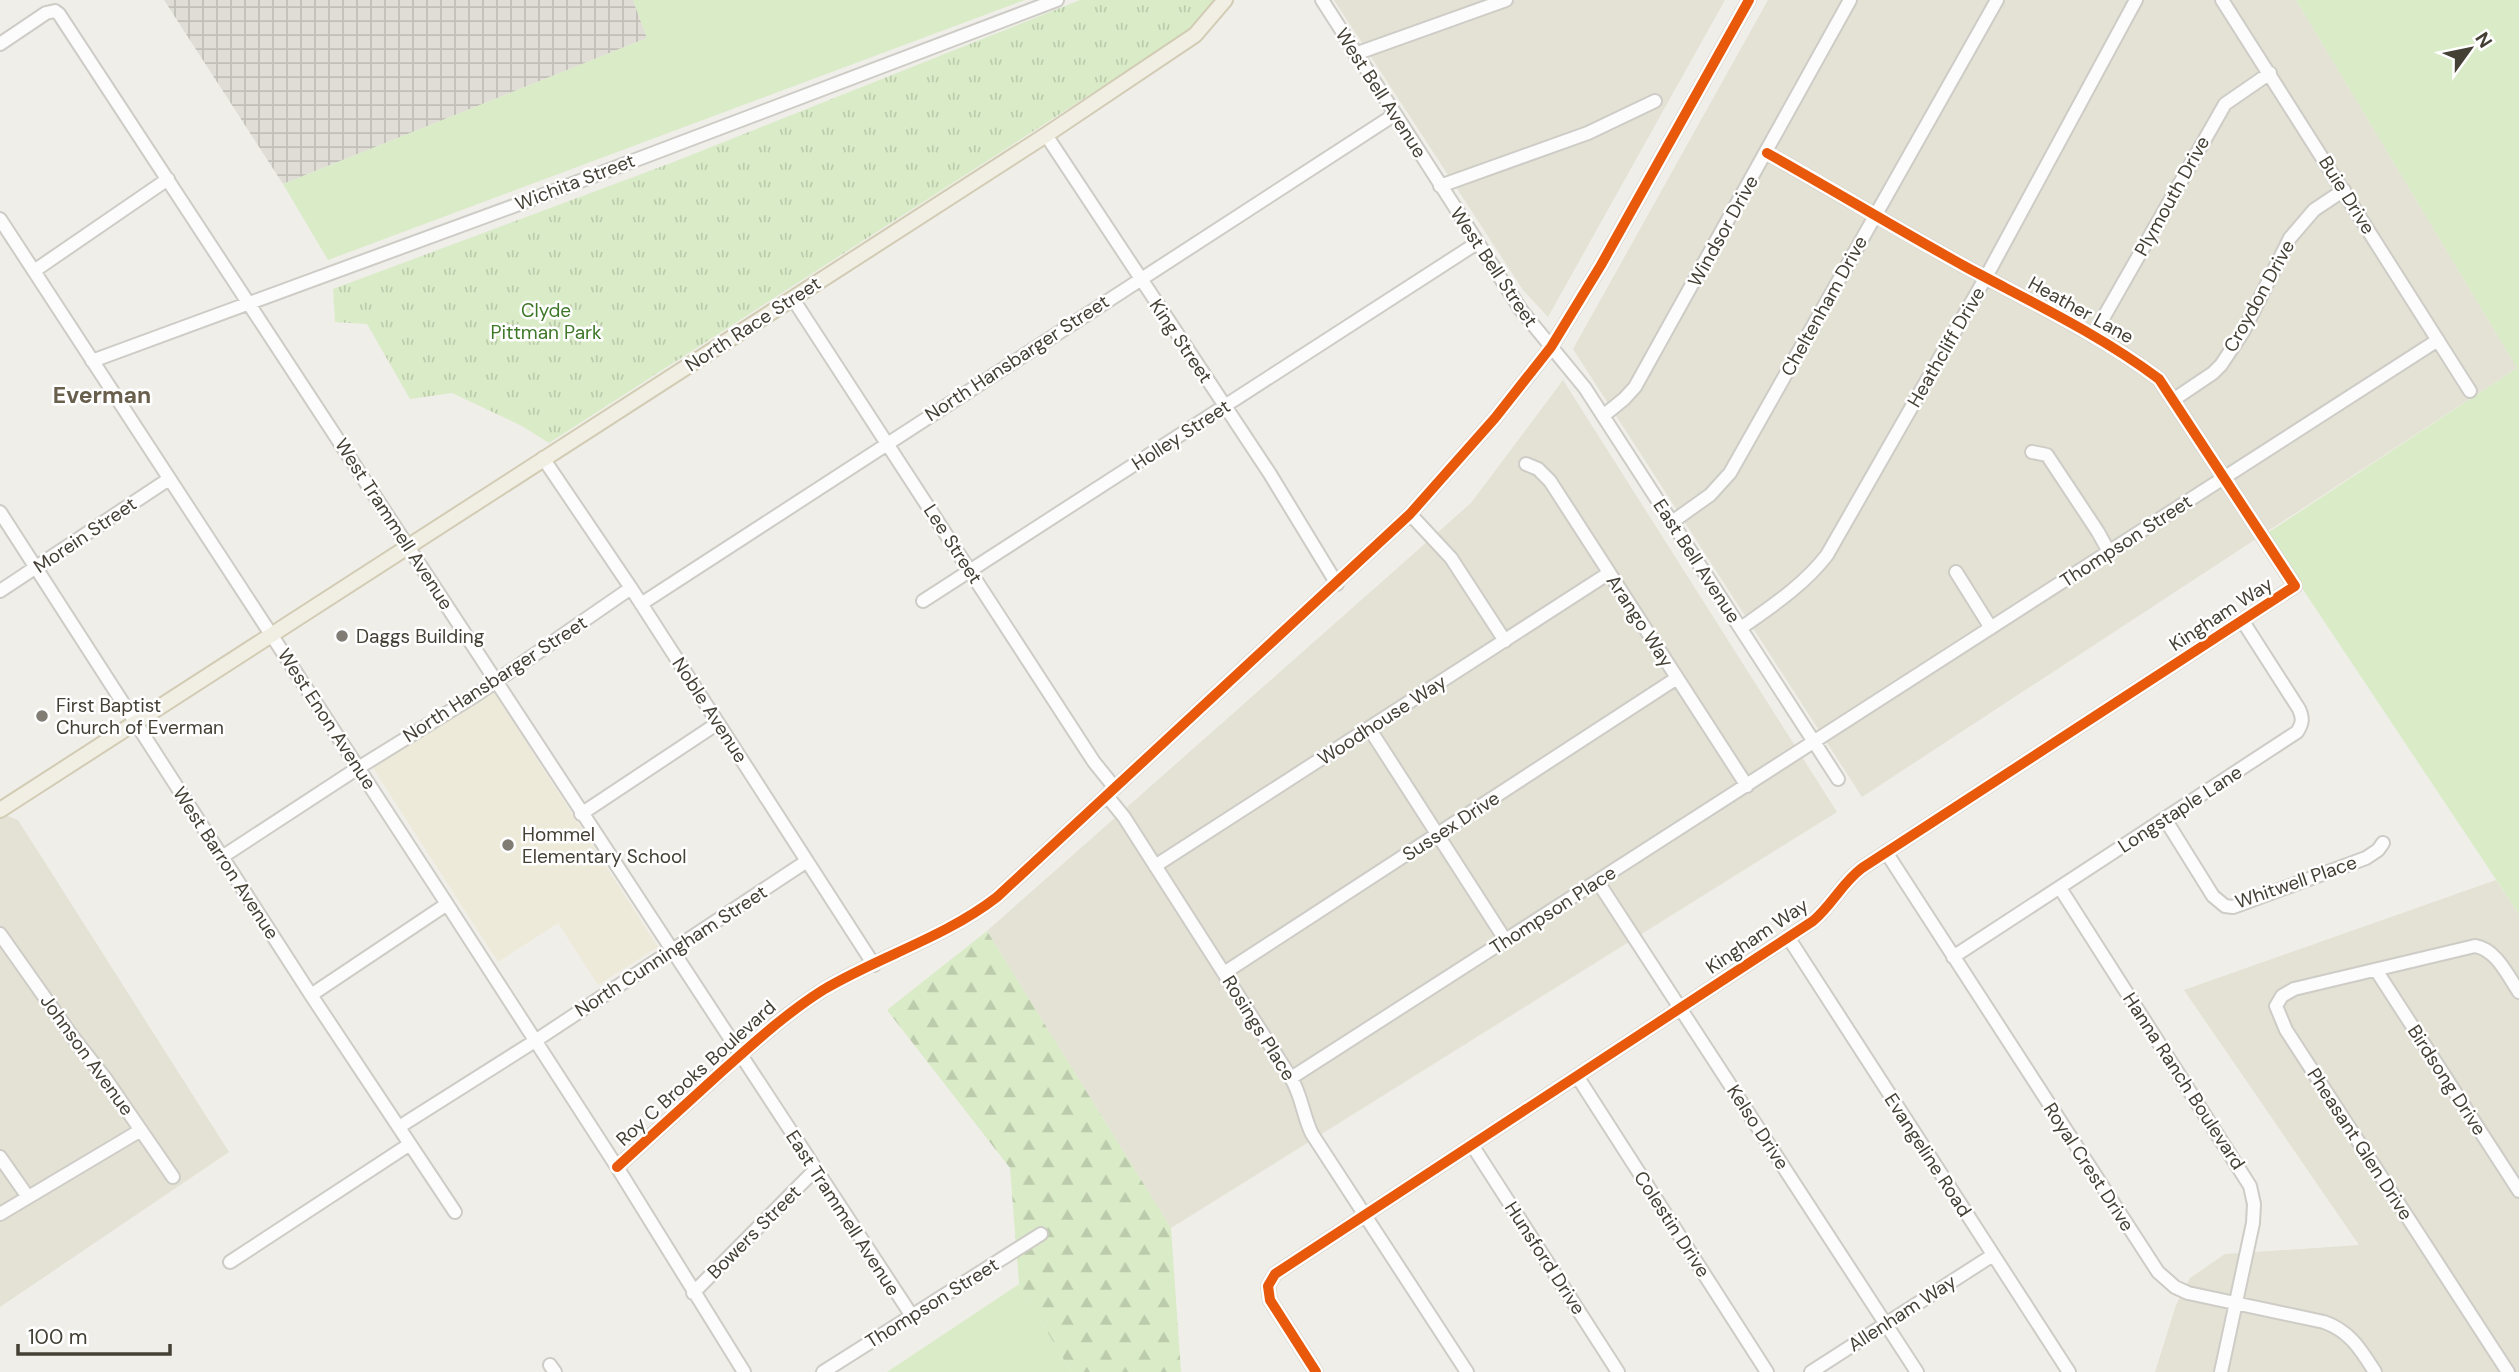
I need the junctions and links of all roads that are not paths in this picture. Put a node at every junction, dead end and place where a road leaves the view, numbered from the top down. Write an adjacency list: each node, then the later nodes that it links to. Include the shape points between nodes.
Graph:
1 (1057, 0): 27 (street, Wichita Street)
2 (1225, 0): 15 (main road, North Race Street, via 1195,35)
3 (1322, 0): 11 (street, West Bell Avenue)
4 (1506, 0): 11 (street)
5 (1749, 0): 30 (street, Roy C Brooks Boulevard)
6 (1850, 0): 16 (street, Windsor Drive)
7 (1997, 0): 20 (street, Cheltenham Drive)
8 (2136, 0): 24 (street, Heathcliff Drive)
9 (2222, 0): 12 (street, Buie Drive)
10 (0, 44): 17 (street, West Trammell Avenue, via 55,10)
11 (1355, 54): 14 (street, West Bell Avenue)
12 (2270, 73): 19 (street, Buie Drive); 28 (street, Plymouth Drive, via 2225,104)
13 (1655, 101): 18 (street, via 1588,133)
14 (1394, 115): 18 (street, West Bell Avenue); 25 (street, North Hansbarger Street)
15 (1046, 135): 25 (street, King Street); 26 (main road, North Race Street)
16 (1767, 153): 20 (street, Heather Lane); 35 (street, Windsor Drive, via 1635,387)
17 (168, 179): 23 (street); 27 (street, West Trammell Avenue)
18 (1440, 186): 22 (street, West Bell Street)
19 (2344, 190): 29 (street, Buie Drive); 33 (street, Croydon Drive, via 2315,210 2290,238 2243,332 2221,365)
20 (1876, 214): 24 (street, Heather Lane); 44 (street, Cheltenham Drive, via 1730,473 1710,495)
21 (0, 219): 23 (street, West Enon Avenue)
22 (1477, 243): 30 (street, West Bell Street); 34 (street, Holley Street)
23 (34, 271): 31 (street, West Enon Avenue)
24 (1986, 277): 28 (street, Heather Lane); 58 (street, Heathcliff Drive, via 1827,555 1784,597)
25 (1140, 278): 34 (street, King Street); 36 (street, North Hansbarger Street)
26 (793, 299): 36 (street, Lee Street); 38 (main road, North Race Street)
27 (250, 302): 31 (street, Wichita Street); 45 (street, West Trammell Avenue)
28 (2093, 336): 33 (street, Heather Lane, via 2159,379)
29 (2438, 340): 32 (street, Buie Drive); 40 (street, Thompson Street)
30 (1551, 347): 35 (street, East Bell Avenue); 43 (street, Roy C Brooks Boulevard)
31 (92, 361): 41 (street, West Enon Avenue)
32 (2470, 391)
33 (2174, 400): 40 (street, Heather Lane)
34 (1225, 407): 48 (street, Holley Street); 51 (street, King Street)
35 (1603, 416): 44 (street, East Bell Avenue)
36 (887, 443): 48 (street, Lee Street); 56 (street, North Hansbarger Street)
37 (2032, 452): 46 (street, via 2047,455 2059,470)
38 (543, 458): 45 (main road, North Race Street); 53 (street, Noble Avenue)
39 (1526, 464): 50 (street, Arango Way, via 1550,481)
40 (2224, 478): 46 (street, Thompson Street); 52 (street, Heather Lane)
41 (169, 479): 47 (street, Morein Street); 60 (street, West Enon Avenue)
42 (0, 512): 47 (street, West Barron Avenue)
43 (1410, 514): 51 (street, Roy C Brooks Boulevard); 61 (street, via 1456,565)
44 (1672, 522): 58 (street, East Bell Avenue)
45 (409, 546): 60 (main road, North Race Street); 63 (street, West Trammell Avenue)
46 (2109, 552): 59 (street, Thompson Street)
47 (37, 567): 54 (street, Morein Street); 64 (street, West Barron Avenue)
48 (970, 571): 55 (street, Holley Street); 71 (street, Lee Street)
49 (1956, 572): 59 (street)
50 (1609, 573): 61 (street, Woodhouse Way); 62 (street, Arango Way)
51 (1337, 584): 71 (street, Roy C Brooks Boulevard)
52 (2295, 586): 57 (street, Kingham Way)
53 (631, 588): 56 (street, Noble Avenue); 63 (street, North Hansbarger Street)
54 (0, 591)
55 (923, 601)
56 (641, 604): 65 (street, Noble Avenue)
57 (2242, 620): 74 (street, Longstaple Lane, via 2300,709 2302,725 2291,737); 77 (street, Kingham Way)
58 (1741, 628): 67 (street, East Bell Avenue)
59 (1991, 628): 67 (street, Thompson Street)
60 (271, 634): 64 (main road, North Race Street); 68 (street, West Enon Avenue)
61 (1505, 641): 66 (street, Woodhouse Way)
62 (1677, 678): 70 (street, Arango Way); 75 (street, Sussex Drive)
63 (495, 681): 68 (street, North Hansbarger Street); 73 (street, West Trammell Avenue)
64 (136, 721): 72 (main road, North Race Street); 78 (street, West Barron Avenue)
65 (719, 723): 73 (street); 79 (street, Noble Avenue)
66 (1369, 728): 75 (street); 80 (street, Woodhouse Way)
67 (1815, 743): 69 (street, East Bell Avenue); 70 (street, Thompson Place)
68 (358, 768): 78 (street, North Hansbarger Street); 83 (street, West Enon Avenue)
69 (1838, 779)
70 (1746, 786): 81 (street, Thompson Place)
71 (1111, 792): 80 (street, Rosings Place); 89 (street, Roy C Brooks Boulevard, via 974,915)
72 (0, 810)
73 (581, 814): 87 (street, West Trammell Avenue)
74 (2165, 819): 76 (street, Whitwell Place, via 2213,896 2233,907 2365,858); 82 (street, Longstaple Lane)
75 (1437, 835): 86 (street); 91 (street, Sussex Drive)
76 (2383, 843)
77 (1886, 852): 85 (street, Kingham Way, via 1852,876 1824,911); 88 (street, Royal Crest Drive)
78 (222, 858): 93 (street, West Barron Avenue)
79 (807, 861): 87 (street, North Cunningham Street); 89 (street, Noble Avenue)
80 (1156, 866): 91 (street, Rosings Place)
81 (1598, 882): 86 (street, Thompson Place); 94 (street, Kelso Drive)
82 (2060, 888): 88 (street, Longstaple Lane); 117 (street, Hanna Ranch Boulevard, via 2250,1186 2253,1223)
83 (447, 904): 93 (street); 95 (street, West Enon Avenue)
84 (0, 934): 101 (street, Johnson Avenue)
85 (1788, 937): 94 (street, Kingham Way); 114 (street, Evangeline Road)
86 (1506, 941): 98 (street, Thompson Place)
87 (671, 951): 95 (street, North Cunningham Street); 96 (street, West Trammell Avenue)
88 (1954, 957): 117 (street, Royal Crest Drive, via 2158,1272 2188,1293)
89 (874, 965): 96 (street, Roy C Brooks Boulevard, via 796,1008)
90 (2376, 970): 92 (street, Pheasant Glen Drive, via 2485,947); 108 (street, Birdsong Drive); 131 (street, Pheasant Glen Drive, via 2294,989 2282,996 2276,1006 2278,1015)
91 (1224, 973): 98 (street, Rosings Place)
92 (2519, 992)
93 (311, 995): 100 (street, West Barron Avenue)
94 (1680, 1008): 97 (street, Kingham Way); 119 (street, Kelso Drive)
95 (535, 1041): 100 (street, North Cunningham Street); 105 (street, West Enon Avenue)
96 (740, 1055): 99 (street, West Trammell Avenue); 105 (street, Roy C Brooks Boulevard)
97 (1577, 1076): 103 (street, Kingham Way); 125 (street, Colestin Drive)
98 (1291, 1078): 112 (street, Rosings Place, via 1312,1134)
99 (775, 1110): 106 (street, East Trammell Avenue)
100 (399, 1127): 102 (street, West Barron Avenue)
101 (141, 1130): 107 (street, Johnson Avenue); 109 (street)
102 (410, 1144): 110 (street, West Barron Avenue); 115 (street)
103 (1472, 1145): 112 (street, Kingham Way); 124 (street, Hunsford Drive)
104 (0, 1157): 109 (street)
105 (617, 1167): 116 (street, West Enon Avenue)
106 (814, 1171): 116 (street, Bowers Street); 118 (street, East Trammell Avenue)
107 (173, 1177)
108 (2519, 1191)
109 (28, 1197): 111 (street)
110 (455, 1212)
111 (0, 1214)
112 (1365, 1215): 122 (street, Kingham Way, via 1275,1274 1268,1286 1270,1300); 123 (street, Rosings Place)
113 (1041, 1234): 118 (street, Thompson Street)
114 (1993, 1255): 119 (street, Allenham Way); 128 (street, Evangeline Road)
115 (230, 1262)
116 (693, 1293): 120 (street, West Enon Avenue)
117 (2237, 1303): 129 (street, Hanna Ranch Boulevard); 130 (street, Royal Crest Drive, via 2339,1327)
118 (912, 1316): 121 (street, Thompson Street)
119 (1885, 1323): 126 (street, Allenham Way); 127 (street, Kelso Drive)
120 (744, 1372)
121 (823, 1372)
122 (1316, 1372)
123 (1467, 1372)
124 (1618, 1372)
125 (1767, 1372)
126 (1811, 1372)
127 (1917, 1372)
128 (2068, 1372)
129 (2221, 1372)
130 (2375, 1372)
131 (2508, 1372)

